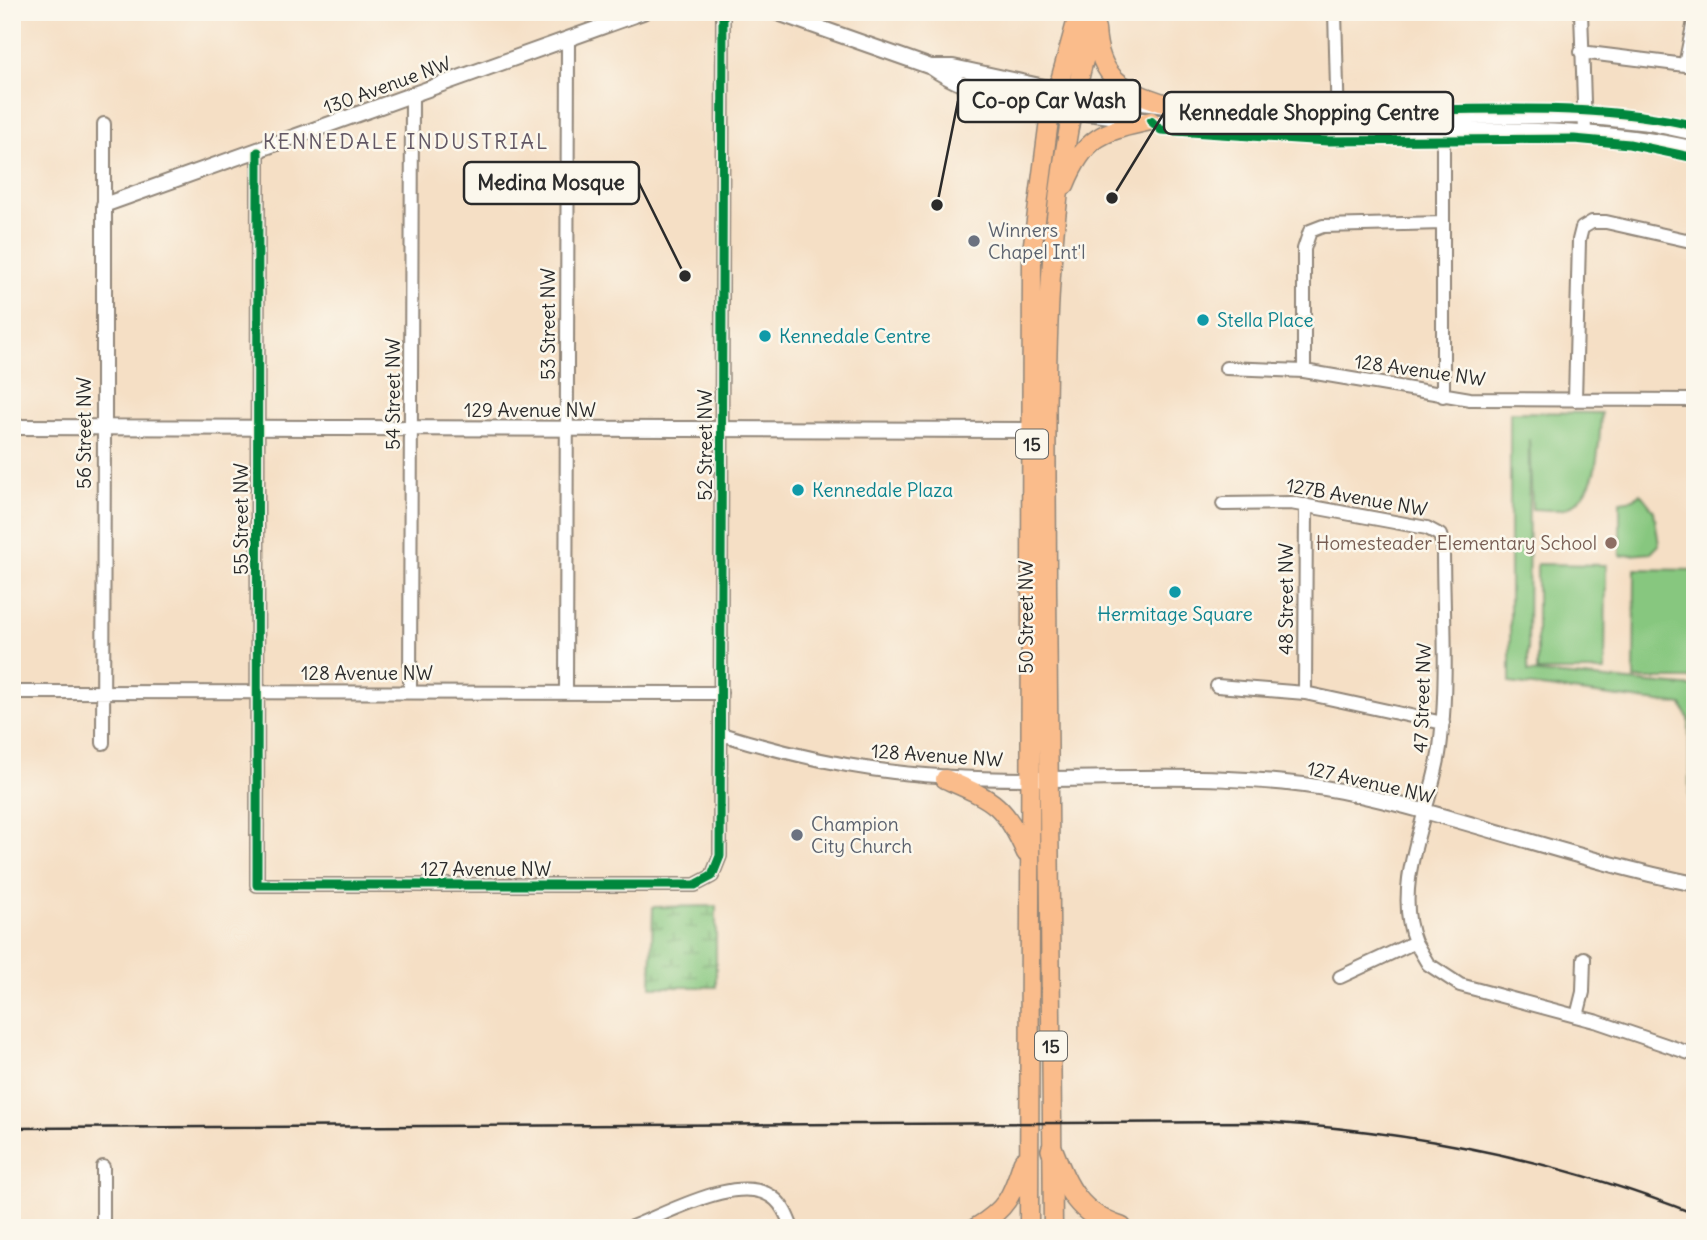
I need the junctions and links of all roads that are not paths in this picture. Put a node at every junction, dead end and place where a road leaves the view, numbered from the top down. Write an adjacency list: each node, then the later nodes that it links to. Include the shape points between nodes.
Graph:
1 (643, 12): 9 (street, 130 Avenue NW)
2 (723, 12): 40 (street, 52 Street NW)
3 (775, 12): 11 (street)
4 (1079, 12): 14 (main road, 50 Street NW / 15)
5 (1335, 12): 20 (street)
6 (1581, 12): 10 (street)
7 (1097, 16): 12 (main road, 50 Street NW); 15 (main road, via 1099,55 1112,78 1131,92)
8 (1695, 16): 10 (street, via 1685,65)
9 (568, 40): 13 (street, 130 Avenue NW); 39 (street, 53 Street NW)
10 (1581, 52): 17 (street)
11 (931, 67): 14 (street, via 953,67); 14 (street, via 948,80 996,94)
12 (1075, 94): 14 (street); 15 (street); 16 (main road, 50 Street NW)
13 (412, 96): 25 (street, 130 Avenue NW); 38 (street, 54 Street NW)
14 (1054, 98): 16 (street); 41 (main road, 50 Street NW / 15, via 1032,251)
15 (1178, 108): 20 (street)
16 (1070, 112): 18 (street); 27 (main road, 50 Street NW)
17 (1583, 116): 21 (street); 22 (street); 23 (street)
18 (1151, 121): 20 (street, via 1274,132); 27 (main road, via 1098,136 1078,157)
19 (104, 124): 26 (street, 56 Street NW)
20 (1338, 126): 21 (street)
21 (1443, 126): 22 (street); 28 (street)
22 (1584, 132): 24 (street)
23 (1695, 133)
24 (1695, 149)
25 (258, 152): 26 (street, 130 Avenue NW); 37 (street, 55 Street NW)
26 (104, 205): 36 (street, 56 Street NW)
27 (1055, 211): 41 (main road, 50 Street NW / 15)
28 (1443, 223): 31 (street, via 1323,226 1310,231 1304,249); 32 (street)
29 (1695, 242): 33 (street, via 1606,222 1586,225 1578,240)
30 (1226, 368): 31 (street, 128 Avenue NW)
31 (1304, 371): 32 (street, 128 Avenue NW)
32 (1443, 396): 33 (street, 128 Avenue NW)
33 (1575, 400): 34 (street, 128 Avenue NW)
34 (1695, 400)
35 (12, 427): 36 (street, 129 Avenue NW)
36 (104, 427): 37 (street, 129 Avenue NW); 47 (street, 56 Street NW)
37 (258, 428): 38 (street, 129 Avenue NW); 48 (street, 55 Street NW)
38 (413, 429): 39 (street, 129 Avenue NW); 49 (street, 54 Street NW)
39 (567, 429): 40 (street, 129 Avenue NW); 50 (street, 53 Street NW)
40 (722, 430): 41 (street, 129 Avenue NW); 51 (street, 52 Street NW)
41 (1039, 430): 57 (main road, 50 Street NW / 15); 58 (main road, 50 Street NW / 15)
42 (1223, 504): 43 (street, 127B Avenue NW)
43 (1306, 505): 44 (street, 127B Avenue NW); 52 (street, 48 Street NW)
44 (1440, 534): 53 (street, 47 Street NW)
45 (1217, 686): 52 (street)
46 (12, 692): 47 (street, 128 Avenue NW)
47 (103, 692): 48 (street, 128 Avenue NW); 55 (street, 56 Street NW)
48 (258, 692): 49 (street, 128 Avenue NW); 63 (street, 55 Street NW)
49 (410, 692): 50 (street, 128 Avenue NW)
50 (566, 692): 51 (street, 128 Avenue NW)
51 (721, 693): 54 (street, 52 Street NW)
52 (1305, 693): 53 (street)
53 (1443, 723): 59 (street, 47 Street NW)
54 (721, 734): 56 (street, 128 Avenue NW, via 819,762); 61 (street, 52 Street NW, via 720,856)
55 (103, 743)
56 (944, 779): 57 (street, 128 Avenue NW); 60 (main road, via 987,797 1002,809)
57 (1029, 779): 58 (street, 127 Avenue NW); 60 (main road, 50 Street NW)
58 (1048, 779): 59 (street, 127 Avenue NW, via 1278,782 1341,791); 70 (main road, 50 Street NW / 15)
59 (1427, 813): 62 (street, 127 Avenue NW); 64 (street, 47 Street NW, via 1406,888 1406,918)
60 (1029, 860): 69 (main road, 50 Street NW / 15)
61 (712, 876): 63 (street, 127 Avenue NW, via 695,885 668,887)
62 (1695, 884)
63 (257, 885)
64 (1415, 942): 66 (street); 67 (street, via 1428,964 1460,985)
65 (1584, 958): 67 (street)
66 (1340, 977)
67 (1577, 1016): 68 (street)
68 (1695, 1055)
69 (1029, 1145): 75 (main road, via 1012,1198); 76 (main road, 50 Street NW)
70 (1052, 1150): 77 (main road, 50 Street NW); 78 (highway, via 1069,1192 1102,1222)
71 (103, 1167): 72 (street)
72 (103, 1228)
73 (629, 1228): 74 (street, via 739,1188 771,1196)
74 (792, 1228)
75 (975, 1228)
76 (1029, 1228)
77 (1053, 1228)
78 (1121, 1228)

